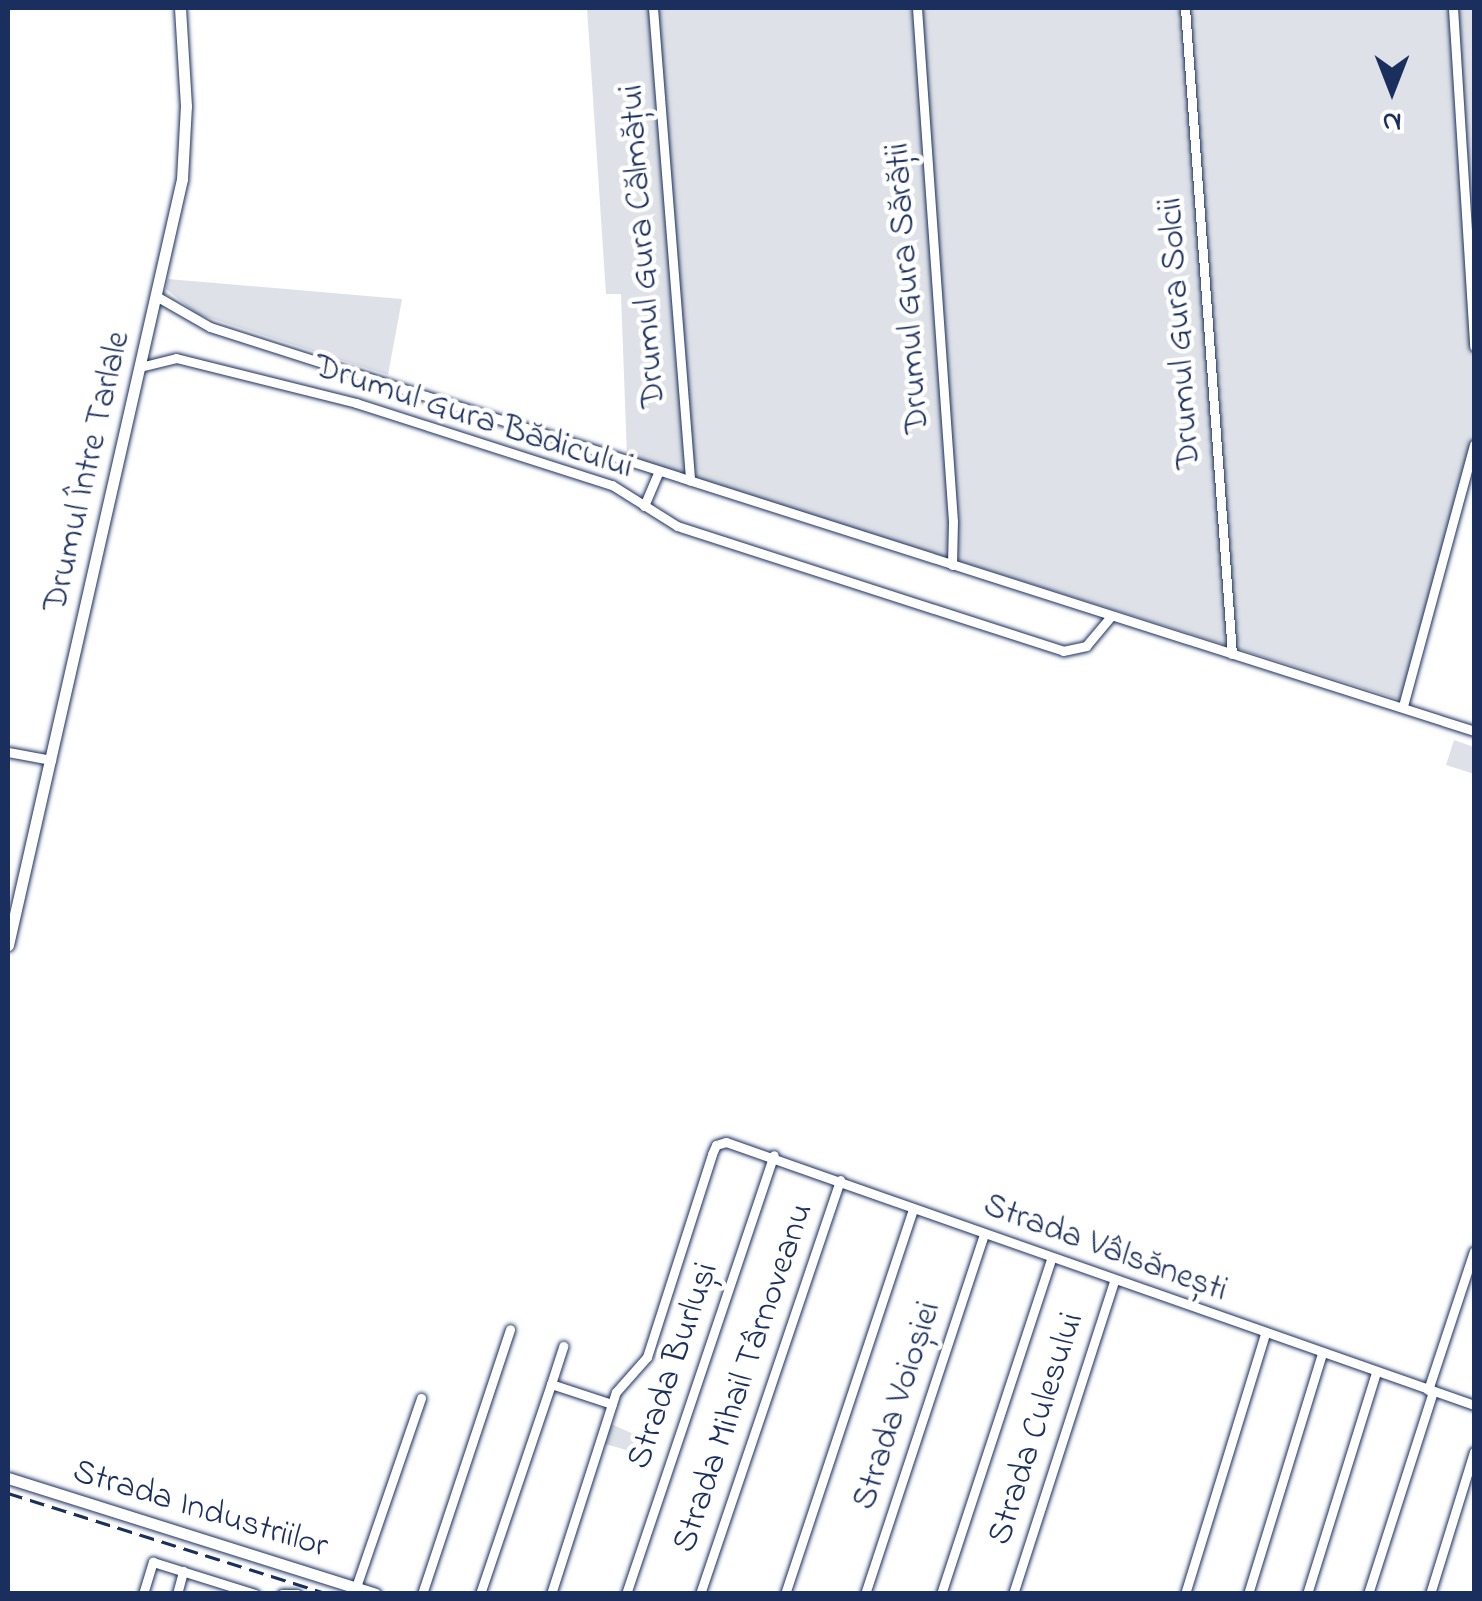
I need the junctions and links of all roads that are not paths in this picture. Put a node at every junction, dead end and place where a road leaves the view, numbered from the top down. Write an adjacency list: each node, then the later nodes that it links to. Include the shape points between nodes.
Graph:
1 (180, 8): 6 (main road, Drumul Între Tarlale, via 184,160)
2 (653, 8): 11 (street, Drumul Gura Călmățui)
3 (917, 8): 13 (street, Drumul Gura Sărății)
4 (1186, 8): 15 (street, Drumul Gura Solcii)
5 (1452, 8): 7 (street)
6 (156, 296): 8 (main road, Drumul Între Tarlale); 10 (street, Drumul Gura Bădicului, via 210,327)
7 (1474, 346)
8 (140, 367): 12 (street, Drumul Gura Bădicului, via 176,358 356,402 612,486); 21 (main road, Drumul Între Tarlale)
9 (1474, 444): 16 (street)
10 (660, 471): 11 (street, Drumul Gura Bădicului); 12 (street)
11 (690, 481): 13 (street, Drumul Gura Bădicului)
12 (644, 506): 14 (street, Drumul Gura Bădicului, via 677,526 1063,651 1086,646)
13 (952, 565): 14 (street, Drumul Gura Bădicului)
14 (1111, 616): 15 (street, Drumul Gura Bădicului)
15 (1232, 654): 16 (street, Drumul Gura Bădicului)
16 (1403, 706): 17 (street, Drumul Gura Bădicului)
17 (1458, 724): 18 (street); 19 (street, Drumul Gura Bădicului)
18 (1474, 724)
19 (1474, 731)
20 (8, 752): 21 (street)
21 (51, 760): 22 (main road, Drumul Între Tarlale)
22 (8, 945)
23 (774, 1156): 24 (street, Strada Vâlsănești); 38 (street, Strada Vâlsănești, via 739,1143 720,1143 712,1154 647,1357 622,1380); 53 (street, Strada Burluși)
24 (840, 1180): 25 (street, Strada Vâlsănești); 54 (street, Strada Mihail Târnoveanu)
25 (913, 1209): 26 (street, Strada Vâlsănești); 55 (street)
26 (984, 1235): 28 (street, Strada Vâlsănești); 56 (street, Strada Voioșiei)
27 (1474, 1250): 36 (street)
28 (1051, 1259): 29 (street, Strada Vâlsănești); 57 (street)
29 (1114, 1282): 31 (street, Strada Vâlsănești); 58 (street, Strada Culesului)
30 (510, 1330): 50 (street)
31 (1265, 1334): 33 (street, Strada Vâlsănești); 59 (street)
32 (564, 1346): 35 (street)
33 (1322, 1353): 34 (street, Strada Vâlsănești); 60 (street)
34 (1376, 1372): 36 (street, Strada Vâlsănești); 61 (street)
35 (551, 1384): 38 (street); 51 (street)
36 (1430, 1390): 39 (street, Strada Vâlsănești); 62 (street)
37 (421, 1398): 43 (street)
38 (612, 1404): 52 (street)
39 (1474, 1405)
40 (1474, 1452): 63 (street)
41 (8, 1478): 43 (main road, Strada Industriilor)
42 (184, 1572): 44 (street); 45 (street, via 153,1562); 46 (street)
43 (356, 1588): 49 (main road, Strada Industriilor)
44 (253, 1593)
45 (143, 1594)
46 (177, 1594)
47 (282, 1594): 48 (street)
48 (297, 1594)
49 (375, 1594)
50 (422, 1594)
51 (480, 1594)
52 (551, 1594)
53 (626, 1594)
54 (700, 1594)
55 (785, 1594)
56 (865, 1594)
57 (941, 1594)
58 (1013, 1594)
59 (1185, 1594)
60 (1248, 1594)
61 (1307, 1594)
62 (1368, 1594)
63 (1430, 1594)

